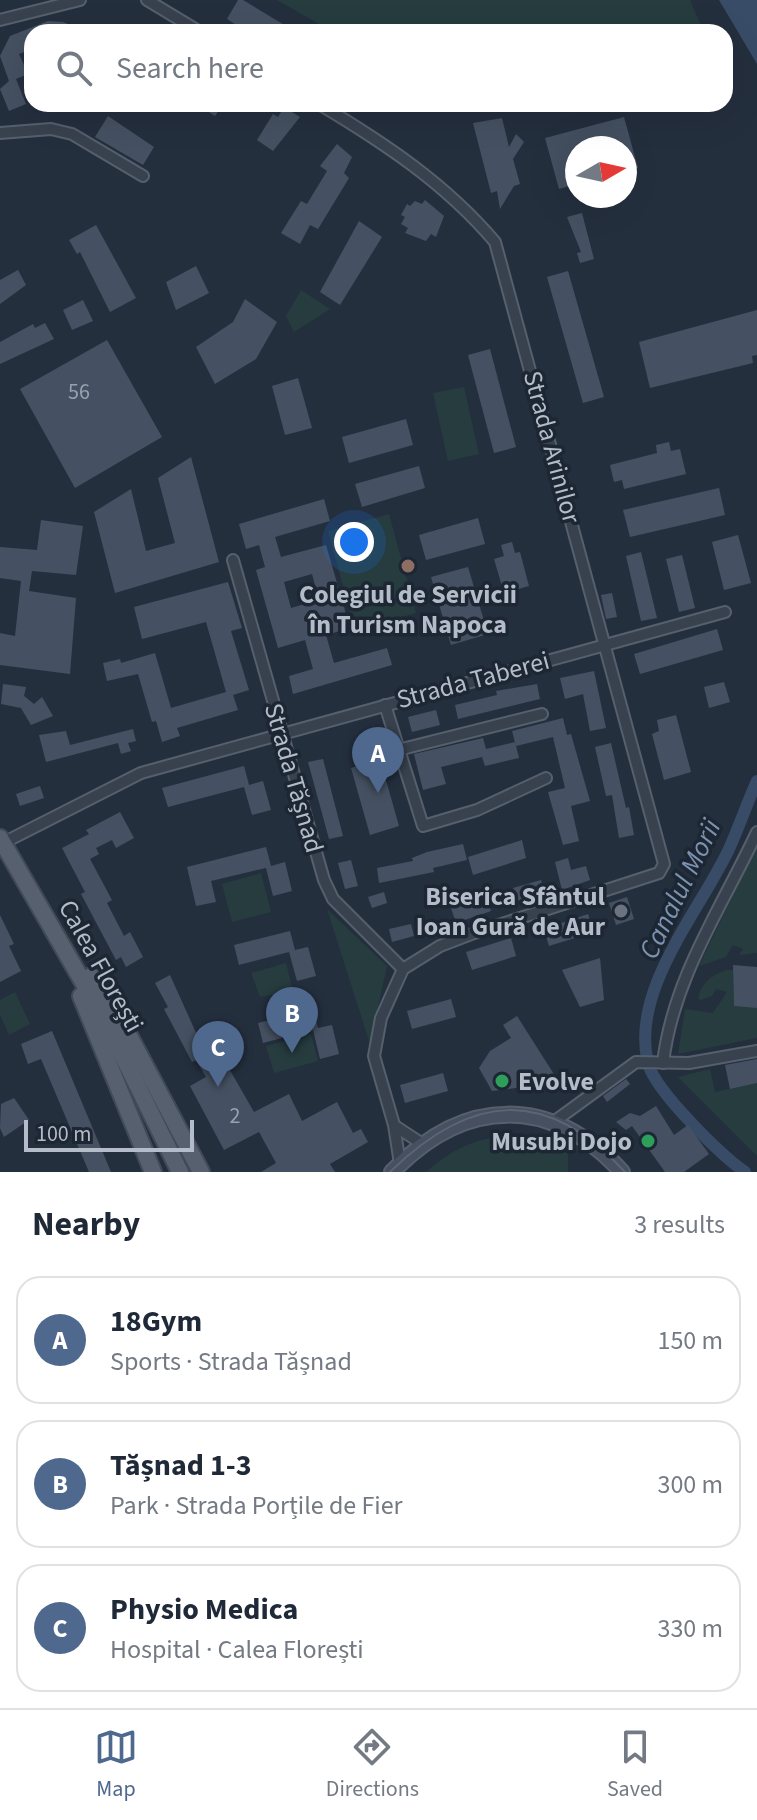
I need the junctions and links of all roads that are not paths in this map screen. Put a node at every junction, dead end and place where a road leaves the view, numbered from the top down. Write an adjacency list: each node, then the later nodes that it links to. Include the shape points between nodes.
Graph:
1 (80, 0): 3 (street)
2 (147, 0): 4 (street)
3 (0, 20)
4 (187, 24)
5 (331, 112): 10 (street, Strada Arinilor, via 422,171 495,242)
6 (0, 133): 7 (street, via 51,129 72,134)
7 (143, 176)
8 (233, 560): 13 (street, Strada Tășnad)
9 (725, 612): 10 (street, Strada Taberei)
10 (605, 644): 11 (street, Strada Taberei); 19 (street, Strada Arinilor, via 663,870 474,933)
11 (385, 705): 13 (street, Strada Taberei); 14 (street)
12 (542, 714): 14 (street)
13 (282, 733): 17 (street, Strada Taberei, via 141,773); 19 (street, Strada Tășnad, via 333,899)
14 (398, 750): 15 (street, via 423,826 477,810)
15 (546, 778)
16 (757, 832): 21 (street, via 689,967)
17 (1, 841): 18 (main road, Calea Florești)
18 (54, 927): 26 (main road); 27 (main road, Calea Florești); 28 (main road, via 115,1009)
19 (403, 969): 23 (street, via 381,1018 374,1056)
20 (757, 1051): 21 (street, via 689,1063)
21 (657, 1061): 22 (street, via 636,1062)
22 (555, 1121): 24 (main road, via 512,1114 474,1118); 29 (main road, via 585,1137)
23 (394, 1125): 24 (street); 25 (street)
24 (424, 1145): 25 (main road)
25 (396, 1168)
26 (153, 1172)
27 (180, 1172)
28 (201, 1172)
29 (622, 1172)

